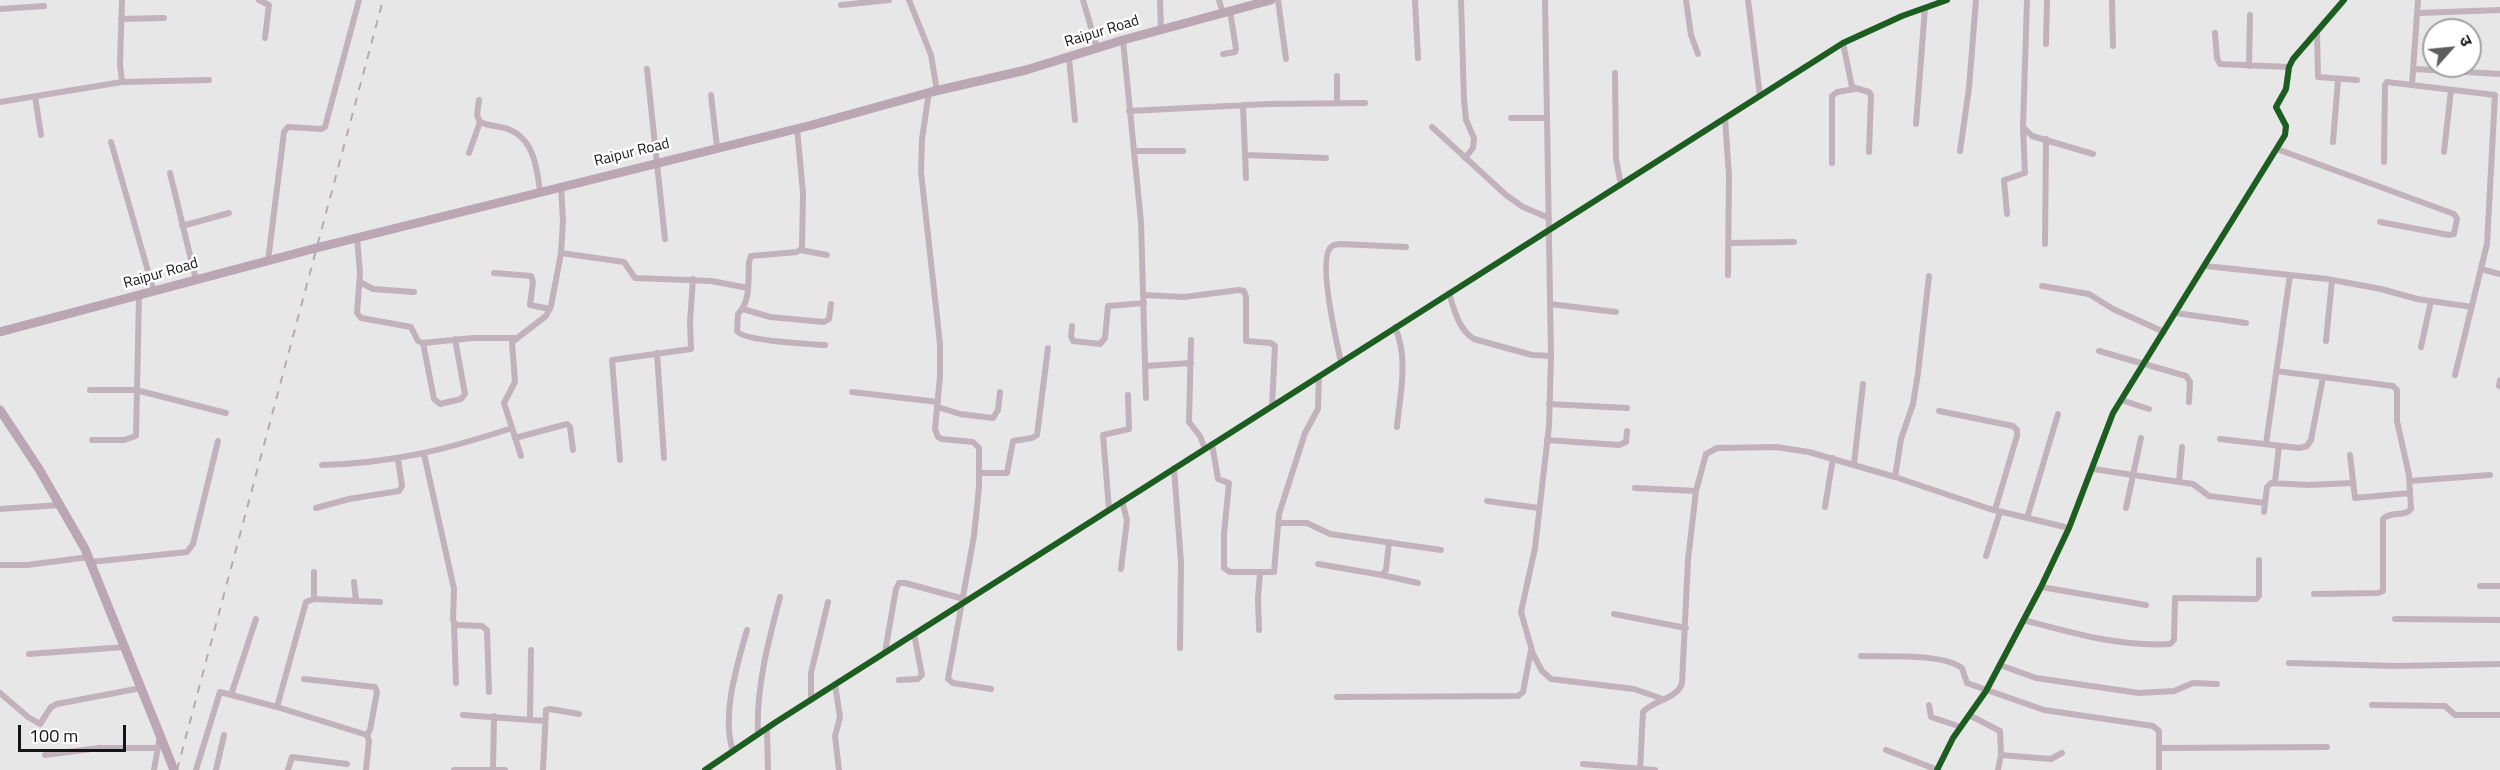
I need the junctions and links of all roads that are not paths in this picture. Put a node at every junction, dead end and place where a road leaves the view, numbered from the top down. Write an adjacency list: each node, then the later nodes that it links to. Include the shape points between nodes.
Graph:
1 (122, 0): 33 (street)
2 (259, 0): 23 (street)
3 (359, 0): 120 (street, via 326,127 288,127 284,132)
4 (889, 0): 24 (street)
5 (909, 0): 62 (street, via 931,55)
6 (1083, 0): 42 (street)
7 (1160, 0): 34 (street)
8 (1219, 0): 29 (street)
9 (1271, 0): 29 (main road, Raipur Road)
10 (1278, 0): 47 (street)
11 (1415, 0): 46 (street)
12 (1461, 0): 96 (street, via 1464,100 1466,120 1474,138 1473,148)
13 (1545, 0): 73 (street)
14 (1686, 0): 44 (street)
15 (1748, 0): 65 (street)
16 (1947, 0): 26 (street)
17 (1976, 0): 89 (street)
18 (2027, 0): 79 (street)
19 (2047, 0): 40 (street)
20 (2112, 0): 41 (street)
21 (2344, 0): 35 (street)
22 (2418, 0): 30 (street)
23 (270, 2): 37 (street)
24 (841, 5)
25 (44, 6): 27 (street)
26 (1925, 8): 39 (street); 77 (street)
27 (0, 9)
28 (2500, 10): 30 (street)
29 (1227, 12): 34 (main road, Raipur Road); 43 (street, via 1236,49)
30 (2419, 14): 51 (street)
31 (2250, 15): 48 (street)
32 (164, 18): 33 (street)
33 (122, 19): 58 (street)
34 (1161, 30): 38 (main road, Raipur Road)
35 (2317, 31): 49 (street); 56 (street, via 2317,75)
36 (2215, 33): 48 (street, via 2220,64)
37 (265, 38)
38 (1123, 40): 42 (main road, Raipur Road); 71 (street)
39 (1843, 43): 60 (street); 65 (street)
40 (2046, 44)
41 (2113, 46)
42 (1097, 48): 45 (main road, Raipur Road)
43 (1223, 54)
44 (1698, 54)
45 (1069, 58): 62 (main road, Raipur Road); 75 (street)
46 (1418, 58)
47 (1286, 59)
48 (2249, 66): 49 (street)
49 (2289, 67): 86 (street, via 2286,89 2276,107 2286,126)
50 (647, 69): 97 (street)
51 (2414, 69): 53 (street); 59 (street)
52 (1615, 73): 102 (street, via 1616,159)
53 (2500, 74)
54 (1337, 76): 69 (street)
55 (208, 80): 58 (street)
56 (2338, 80): 57 (street); 84 (street)
57 (2357, 80)
58 (122, 82): 64 (street)
59 (2412, 84): 61 (street); 98 (street, via 2385,85)
60 (1855, 89): 90 (street, via 1871,95); 99 (street, via 1832,96)
61 (2451, 90): 91 (street); 122 (street, via 2496,97 2489,221)
62 (933, 92): 80 (main road, Raipur Road); 180 (street, via 922,139 921,172 940,344)
63 (711, 95): 85 (street)
64 (35, 96): 67 (street); 81 (street)
65 (1760, 96): 74 (street)
66 (479, 100): 76 (street)
67 (0, 102)
68 (1365, 103): 69 (street)
69 (1336, 104): 70 (street)
70 (1243, 105): 71 (street); 94 (street)
71 (1129, 111): 87 (street)
72 (1511, 118): 73 (street)
73 (1547, 118): 107 (street)
74 (1725, 118): 102 (street); 113 (street)
75 (1075, 120)
76 (480, 122): 92 (street); 104 (street, via 507,129 525,142 535,158)
77 (1916, 124)
78 (1432, 127): 96 (street)
79 (2023, 127): 82 (street, via 2028,134); 106 (street, via 2025,172 2004,180)
80 (797, 128): 85 (main road, Raipur Road); 117 (street, via 803,193)
81 (41, 135)
82 (2046, 139): 93 (street); 115 (street)
83 (111, 142): 134 (street)
84 (2333, 142)
85 (717, 147): 97 (main road, Raipur Road)
86 (2277, 149): 108 (street, via 2454,214 2457,219 2454,234 2449,236); 121 (street)
87 (1134, 151): 88 (street); 138 (street)
88 (1183, 151)
89 (1960, 151)
90 (1869, 152)
91 (2444, 152)
92 (469, 153)
93 (2094, 154)
94 (1246, 155): 95 (street); 101 (street)
95 (1326, 158)
96 (1465, 158): 107 (street, via 1516,203)
97 (657, 162): 103 (main road, Raipur Road); 112 (street)
98 (2384, 162)
99 (1832, 163)
100 (170, 174): 109 (street)
101 (1246, 178)
102 (1621, 185): 110 (street)
103 (560, 186): 104 (main road, Raipur Road); 118 (street)
104 (540, 191): 111 (main road, Raipur Road)
105 (229, 213): 109 (street)
106 (2007, 214)
107 (1549, 218): 110 (street)
108 (2380, 222)
109 (182, 226): 129 (street)
110 (1549, 230): 136 (street); 141 (street)
111 (357, 238): 120 (main road, Raipur Road); 131 (street)
112 (665, 239)
113 (1729, 243): 114 (street); 126 (street)
114 (1794, 243)
115 (2045, 244)
116 (1406, 247): 163 (street, via 1340,244 1328,250 1330,314)
117 (800, 250): 119 (street); 133 (street, via 752,256)
118 (561, 253): 128 (street, via 624,262 635,278); 143 (street)
119 (827, 255)
120 (268, 261): 129 (main road, Raipur Road)
121 (2206, 266): 125 (street); 146 (street)
122 (2481, 269): 124 (street); 142 (street)
123 (494, 273): 143 (street, via 531,276 530,305)
124 (2500, 274)
125 (2290, 275): 130 (street); 167 (street)
126 (1728, 276)
127 (1929, 276): 218 (street, via 1913,404 1901,439)
128 (693, 279): 133 (street); 161 (street, via 691,349)
129 (196, 280): 134 (main road, Raipur Road)
130 (2332, 280): 139 (street); 155 (street)
131 (360, 282): 135 (street, via 379,291); 156 (street, via 358,317 411,327)
132 (2042, 286): 151 (street, via 2089,294)
133 (748, 288): 144 (street)
134 (154, 292): 137 (main road, Raipur Road)
135 (414, 292)
136 (1449, 292): 149 (street); 162 (street, via 1459,321 1474,339 1532,355)
137 (139, 296): 150 (main road, Raipur Road); 173 (street)
138 (1144, 299): 148 (street, via 1108,306 1105,338 1100,344 1073,341); 166 (street); 182 (street, via 1244,291 1246,341 1275,346)
139 (2431, 301): 142 (street); 158 (street)
140 (831, 304): 144 (street, via 824,322 770,317)
141 (1550, 304): 145 (street); 162 (street)
142 (2472, 307): 168 (street)
143 (550, 309): 152 (street)
144 (743, 309): 157 (street, via 737,317 738,334)
145 (1616, 312)
146 (2176, 313): 147 (street); 151 (street)
147 (2246, 323)
148 (1072, 326)
149 (1395, 327): 163 (street); 189 (street, via 1404,362)
150 (0, 332)
151 (2164, 332): 165 (street)
152 (515, 338): 153 (street); 190 (street, via 515,386 504,401)
153 (455, 339): 156 (street); 156 (street, via 465,394 461,399 440,404 434,399)
154 (1191, 340): 164 (street)
155 (2326, 341)
156 (423, 343)
157 (825, 345)
158 (2421, 347)
159 (1048, 348): 215 (street, via 1037,435 1014,441 1006,473)
160 (2099, 351): 165 (street)
161 (657, 353): 207 (street); 210 (street, via 612,360)
162 (1551, 356): 181 (street)
163 (1341, 362): 169 (street)
164 (1191, 363): 166 (street); 202 (street, via 1189,422)
165 (2144, 364): 178 (street); 179 (street, via 2188,377)
166 (1146, 366): 177 (street)
167 (2276, 371): 170 (street); 199 (street)
168 (2455, 375)
169 (1319, 376): 182 (street); 239 (street, via 1319,405 1298,454)
170 (2323, 377): 200 (street, via 2310,443 2298,448); 219 (street, via 2396,387 2398,425)
171 (1863, 384): 211 (street)
172 (90, 390): 173 (street)
173 (136, 390): 187 (street); 195 (street, via 135,438)
174 (852, 392): 180 (street)
175 (1000, 392): 180 (street, via 993,418 960,414)
176 (1128, 395): 235 (street, via 1129,429 1103,435)
177 (1146, 398)
178 (2121, 400): 184 (street); 214 (street)
179 (2189, 402)
180 (938, 404): 215 (street, via 936,434 942,439 976,443)
181 (1549, 404): 183 (street); 196 (street)
182 (1272, 406): 198 (street)
183 (1627, 408)
184 (2149, 409)
185 (1939, 411): 236 (street, via 2017,430)
186 (1, 413): 229 (main road)
187 (226, 413)
188 (2058, 414): 238 (street)
189 (1396, 427)
190 (512, 428): 192 (street); 204 (street)
191 (1627, 431): 196 (street, via 1626,442 1619,445)
192 (515, 438): 203 (street, via 567,424); 206 (street)
193 (2141, 438): 217 (street)
194 (2220, 439): 199 (street)
195 (92, 440)
196 (1547, 440): 232 (street)
197 (218, 441): 244 (street, via 193,544 187,552)
198 (1212, 444): 202 (street); 250 (street, via 1218,479 1229,483 1224,568 1230,572)
199 (2266, 444): 200 (street)
200 (2279, 446): 221 (street)
201 (2182, 447): 220 (street)
202 (1205, 449): 213 (street)
203 (573, 450)
204 (424, 453): 209 (street); 270 (street, via 455,594)
205 (2350, 455): 222 (street)
206 (521, 456)
207 (664, 458)
208 (1833, 458): 211 (street); 224 (street, via 1776,447 1713,448 1706,454); 230 (street)
209 (398, 459): 212 (street); 231 (street, via 402,486 399,492)
210 (620, 460)
211 (1854, 464): 218 (street)
212 (322, 465)
213 (1174, 468): 226 (street); 276 (street, via 1182,572)
214 (2093, 469): 217 (street); 240 (street)
215 (979, 473): 261 (street)
216 (2490, 475): 219 (street)
217 (2135, 476): 220 (street); 233 (street)
218 (1895, 477): 236 (street)
219 (2409, 481): 225 (street)
220 (2178, 482): 228 (street, via 2196,484 2209,496)
221 (2275, 482): 222 (street); 228 (street, via 2268,484)
222 (2352, 483): 225 (street, via 2356,499)
223 (1635, 488): 224 (street)
224 (1696, 491): 271 (street)
225 (2410, 493): 257 (street, via 2410,512 2383,519 2382,592)
226 (1122, 501): 235 (street); 248 (street, via 1127,520)
227 (1487, 501): 232 (street)
228 (2265, 503): 237 (street)
229 (60, 505): 234 (street); 244 (main road)
230 (1825, 507)
231 (316, 508)
232 (1539, 508): 277 (street, via 1521,612)
233 (2127, 508)
234 (0, 509)
235 (1109, 509): 261 (street)
236 (1998, 511): 238 (street); 243 (street)
237 (2264, 512)
238 (2027, 518): 240 (street)
239 (1278, 523): 241 (street, via 1307,523 1330,534); 250 (street, via 1276,570)
240 (2069, 528): 256 (street)
241 (1389, 542): 242 (street); 251 (street)
242 (1441, 550)
243 (1986, 556)
244 (90, 559): 247 (street); 275 (main road)
245 (2259, 560): 268 (street, via 2256,599 2175,598 2174,640 2170,644 2094,638)
246 (1318, 564): 251 (street)
247 (0, 565)
248 (1121, 569)
249 (314, 572): 259 (street)
250 (1260, 573): 273 (street)
251 (1382, 575): 253 (street)
252 (354, 582): 260 (street)
253 (1418, 583)
254 (2480, 586): 255 (street)
255 (2500, 586)
256 (2041, 588): 264 (street); 268 (street)
257 (2314, 594)
258 (780, 597): 311 (street, via 761,674)
259 (314, 599): 260 (street); 301 (street, via 306,602 302,612)
260 (356, 601): 262 (street)
261 (964, 601): 274 (street); 279 (street, via 899,583); 291 (street, via 948,679)
262 (380, 602)
263 (828, 602): 298 (street, via 811,673)
264 (2146, 605)
265 (1614, 614): 271 (street)
266 (256, 619): 295 (street)
267 (2394, 619): 269 (street)
268 (2024, 620): 284 (street)
269 (2500, 620)
270 (454, 623): 287 (street); 293 (street, via 483,626 487,630)
271 (1686, 628): 297 (street, via 1681,688)
272 (747, 630): 319 (street, via 733,684 729,731)
273 (1259, 630)
274 (914, 634): 279 (street); 286 (street, via 922,675 918,679)
275 (125, 647): 280 (street); 290 (main road)
276 (1180, 648)
277 (1532, 649): 296 (street, via 1523,692 1518,696); 297 (street, via 1542,671 1551,679 1634,689)
278 (531, 650): 307 (street)
279 (885, 652): 288 (street)
280 (29, 654)
281 (1860, 656): 292 (street, via 1952,663 1962,668 1967,683)
282 (2289, 663): 283 (street)
283 (2500, 664)
284 (2000, 665): 289 (street, via 2036,678 2139,693 2174,691 2193,683); 292 (street)
285 (304, 679): 314 (street, via 375,687)
286 (899, 680)
287 (456, 683)
288 (835, 684): 298 (street); 338 (street, via 840,717 835,736)
289 (2217, 684)
290 (141, 688): 294 (street, via 57,704 40,724); 312 (main road)
291 (991, 689)
292 (1986, 691): 304 (street); 317 (street, via 2044,710 2153,726 2158,731)
293 (489, 692)
294 (0, 693)
295 (231, 695): 301 (street); 329 (street, via 218,693)
296 (1337, 696)
297 (1664, 699): 326 (street, via 1648,706 1641,716)
298 (811, 700): 310 (street)
299 (1929, 705): 309 (street, via 1932,718)
300 (2372, 705): 305 (street, via 2445,706 2455,715)
301 (277, 707): 314 (street)
302 (579, 714): 308 (street, via 550,709 546,710)
303 (463, 715): 306 (street)
304 (1969, 715): 309 (street); 322 (street, via 2000,731)
305 (2500, 715)
306 (494, 716): 307 (street); 325 (street)
307 (530, 719): 308 (street)
308 (545, 721): 335 (street)
309 (1961, 727): 340 (street)
310 (767, 728): 311 (street); 337 (street)
311 (758, 734): 319 (street)
312 (160, 735): 316 (street); 328 (main road)
313 (224, 735): 330 (street)
314 (367, 735): 332 (street)
315 (2327, 747): 317 (street)
316 (158, 748): 321 (street, via 99,748); 327 (street)
317 (2159, 748): 342 (street)
318 (1886, 750): 340 (street)
319 (733, 751): 336 (street)
320 (2062, 753): 322 (street, via 2051,759)
321 (45, 755)
322 (2001, 755): 341 (street)
323 (347, 764): 331 (street, via 292,757)
324 (1583, 764): 326 (street)
325 (493, 769): 333 (street); 334 (street)
326 (1640, 769): 339 (street)
327 (154, 770)
328 (174, 770)
329 (196, 770)
330 (216, 770)
331 (288, 770)
332 (366, 770)
333 (454, 770)
334 (505, 770)
335 (543, 770)
336 (705, 770)
337 (768, 770)
338 (839, 770)
339 (1655, 770)
340 (1937, 770)
341 (1998, 770)
342 (2159, 770)

